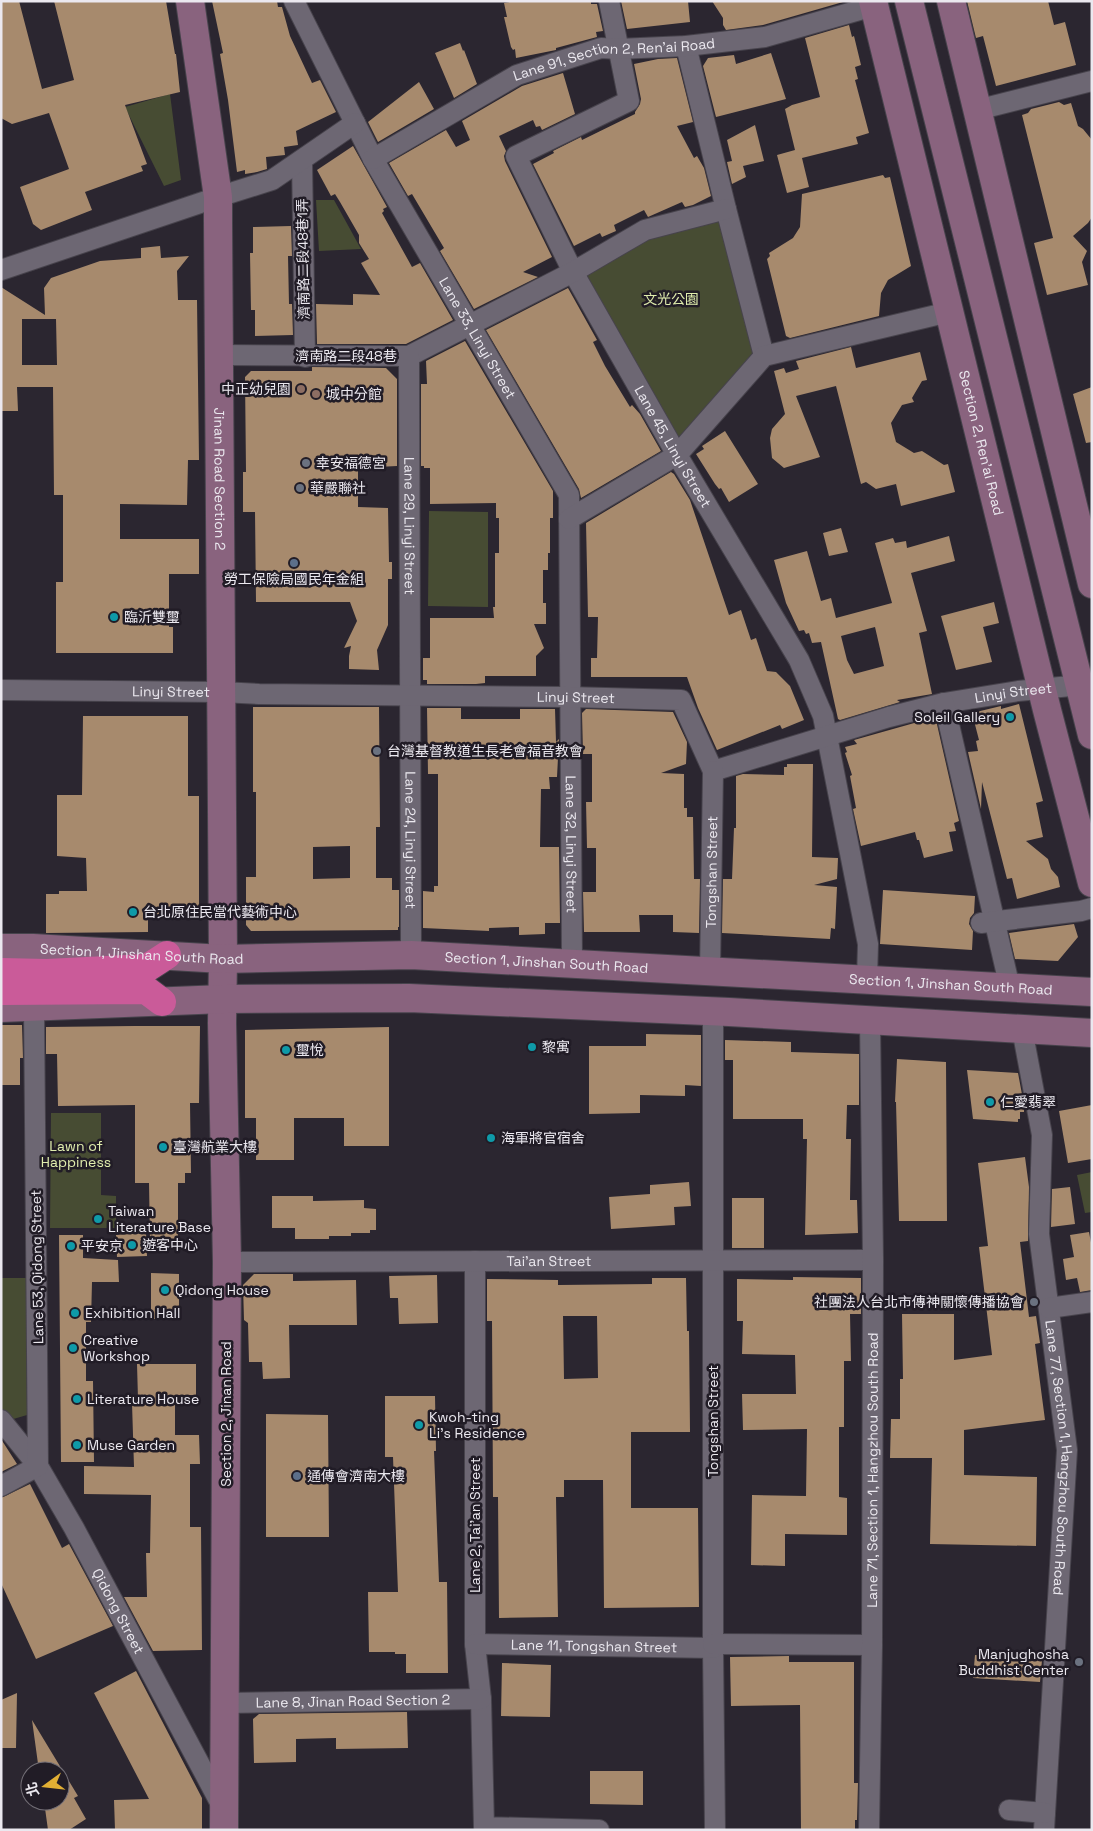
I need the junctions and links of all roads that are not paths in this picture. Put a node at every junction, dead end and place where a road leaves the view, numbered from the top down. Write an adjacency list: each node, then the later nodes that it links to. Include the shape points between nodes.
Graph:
1 (190, 1): 14 (main road, Jinan Road Section 2)
2 (294, 1): 11 (street, Lane 33, Linyi Street)
3 (609, 1): 8 (street)
4 (909, 1): 27 (main road)
5 (951, 1): 10 (main road)
6 (873, 4): 7 (street, Lane 91, Section 2, Ren’ai Road, via 765,37); 18 (main road, Section 2, Ren’ai Road)
7 (686, 46): 8 (street, Lane 91, Section 2, Ren’ai Road); 15 (street)
8 (618, 49): 12 (street, Lane 91, Section 2, Ren’ai Road, via 600,48 517,76); 17 (street, Lane 45, Linyi Street, via 629,101 516,156)
9 (1092, 81): 10 (street)
10 (977, 110): 26 (main road)
11 (355, 123): 12 (street, Lane 33, Linyi Street); 13 (street)
12 (373, 159): 19 (street, Lane 33, Linyi Street)
13 (302, 160): 14 (street, via 272,180); 23 (street, 濟南路二段48巷1弄)
14 (218, 197): 16 (street); 20 (main road, Jinan Road Section 2)
15 (726, 209): 17 (street, 濟南路二段48巷, via 645,230); 22 (street)
16 (1, 270)
17 (573, 272): 19 (street, 濟南路二段48巷); 24 (street, Lane 45, Linyi Street)
18 (949, 312): 22 (street); 28 (main road, Section 2, Ren’ai Road)
19 (469, 326): 21 (street, 濟南路二段48巷); 25 (street, Lane 33, Linyi Street, via 569,495)
20 (220, 355): 23 (street, 濟南路二段48巷); 30 (main road, Jinan Road Section 2)
21 (409, 356): 23 (street, 濟南路二段48巷); 31 (street, Lane 29, Linyi Street)
22 (764, 356): 24 (street)
23 (304, 357)
24 (677, 455): 25 (street); 35 (street, Lane 45, Linyi Street, via 799,660 823,716)
25 (569, 519): 32 (street, Lane 33, Linyi Street)
26 (1092, 584)
27 (1085, 684): 28 (street, Linyi Street); 34 (main road)
28 (1042, 688): 33 (street, Linyi Street); 37 (main road, Section 2, Ren’ai Road)
29 (1, 690): 30 (street, Linyi Street)
30 (221, 692): 31 (street, Linyi Street); 43 (main road, Jinan Road Section 2)
31 (409, 695): 32 (street, Linyi Street); 42 (street, Lane 24, Linyi Street)
32 (569, 697): 36 (street, Linyi Street, via 681,700); 44 (street, Lane 32, Linyi Street)
33 (944, 703): 35 (street, Linyi Street); 39 (street)
34 (1092, 735)
35 (827, 737): 36 (street, Linyi Street); 47 (street, Lane 45, Linyi Street, via 876,942)
36 (713, 771): 46 (street, Tongshan Street)
37 (1092, 883)
38 (1092, 908): 39 (street)
39 (988, 922): 48 (street)
40 (1, 948): 41 (main road, Section 1, Jinshan South Road)
41 (166, 955): 43 (main road, Section 1, Jinshan South Road); 50 (highway, via 147,968)
42 (411, 955): 43 (main road, Section 1, Jinshan South Road); 44 (main road, Section 1, Jinshan South Road)
43 (223, 959): 52 (main road, Jinan Road Section 2)
44 (572, 963): 46 (main road, Section 1, Jinshan South Road)
45 (1, 972): 50 (highway)
46 (710, 972): 47 (main road, Section 1, Jinshan South Road)
47 (867, 979): 48 (main road, Section 1, Jinshan South Road)
48 (1010, 988): 51 (main road, Section 1, Jinshan South Road)
49 (1, 991): 50 (highway)
50 (43, 991): 53 (highway, via 146,990); 54 (main road); 66 (street, Lane 53, Qidong Street)
51 (1092, 992)
52 (223, 999): 53 (main road); 55 (main road, via 409,998); 62 (main road, Section 2, Jinan Road)
53 (162, 1002)
54 (1, 1008)
55 (712, 1012): 56 (main road); 61 (street, Tongshan Street)
56 (870, 1021): 57 (main road); 59 (street, Lane 71, Section 1, Hangzhou South Road)
57 (1022, 1029): 58 (main road); 64 (street, Lane 77, Section 1, Hangzhou South Road, via 1042,1135 1039,1234)
58 (1092, 1033)
59 (872, 1260): 61 (street, Tai’an Street); 69 (street, Lane 71, Section 1, Hangzhou South Road)
60 (475, 1261): 61 (street, Tai’an Street); 62 (street, Tai’an Street); 68 (street, Lane 2, Tai’an Street)
61 (713, 1261): 70 (street, Tongshan Street)
62 (227, 1262): 72 (main road, Section 2, Jinan Road)
63 (1092, 1302): 64 (street)
64 (1049, 1308): 75 (street, Lane 77, Section 1, Hangzhou South Road, via 1067,1450)
65 (1, 1420): 66 (street, Qidong Street)
66 (38, 1466): 67 (street); 74 (street, Qidong Street, via 74,1528)
67 (1, 1486)
68 (476, 1644): 70 (street, Lane 11, Tongshan Street); 71 (street, Lane 2, Tai’an Street)
69 (872, 1645): 70 (street, Lane 11, Tongshan Street); 78 (street, Lane 71, Section 1, Hangzhou South Road)
70 (713, 1646): 77 (street, Tongshan Street)
71 (481, 1699): 72 (street, Lane 8, Jinan Road Section 2); 76 (street, Lane 2, Tai’an Street, via 484,1827)
72 (225, 1703): 74 (main road, Section 2, Jinan Road)
73 (1009, 1810): 75 (street)
74 (224, 1820)
75 (1044, 1821)
76 (599, 1830)
77 (715, 1830)
78 (869, 1830)

